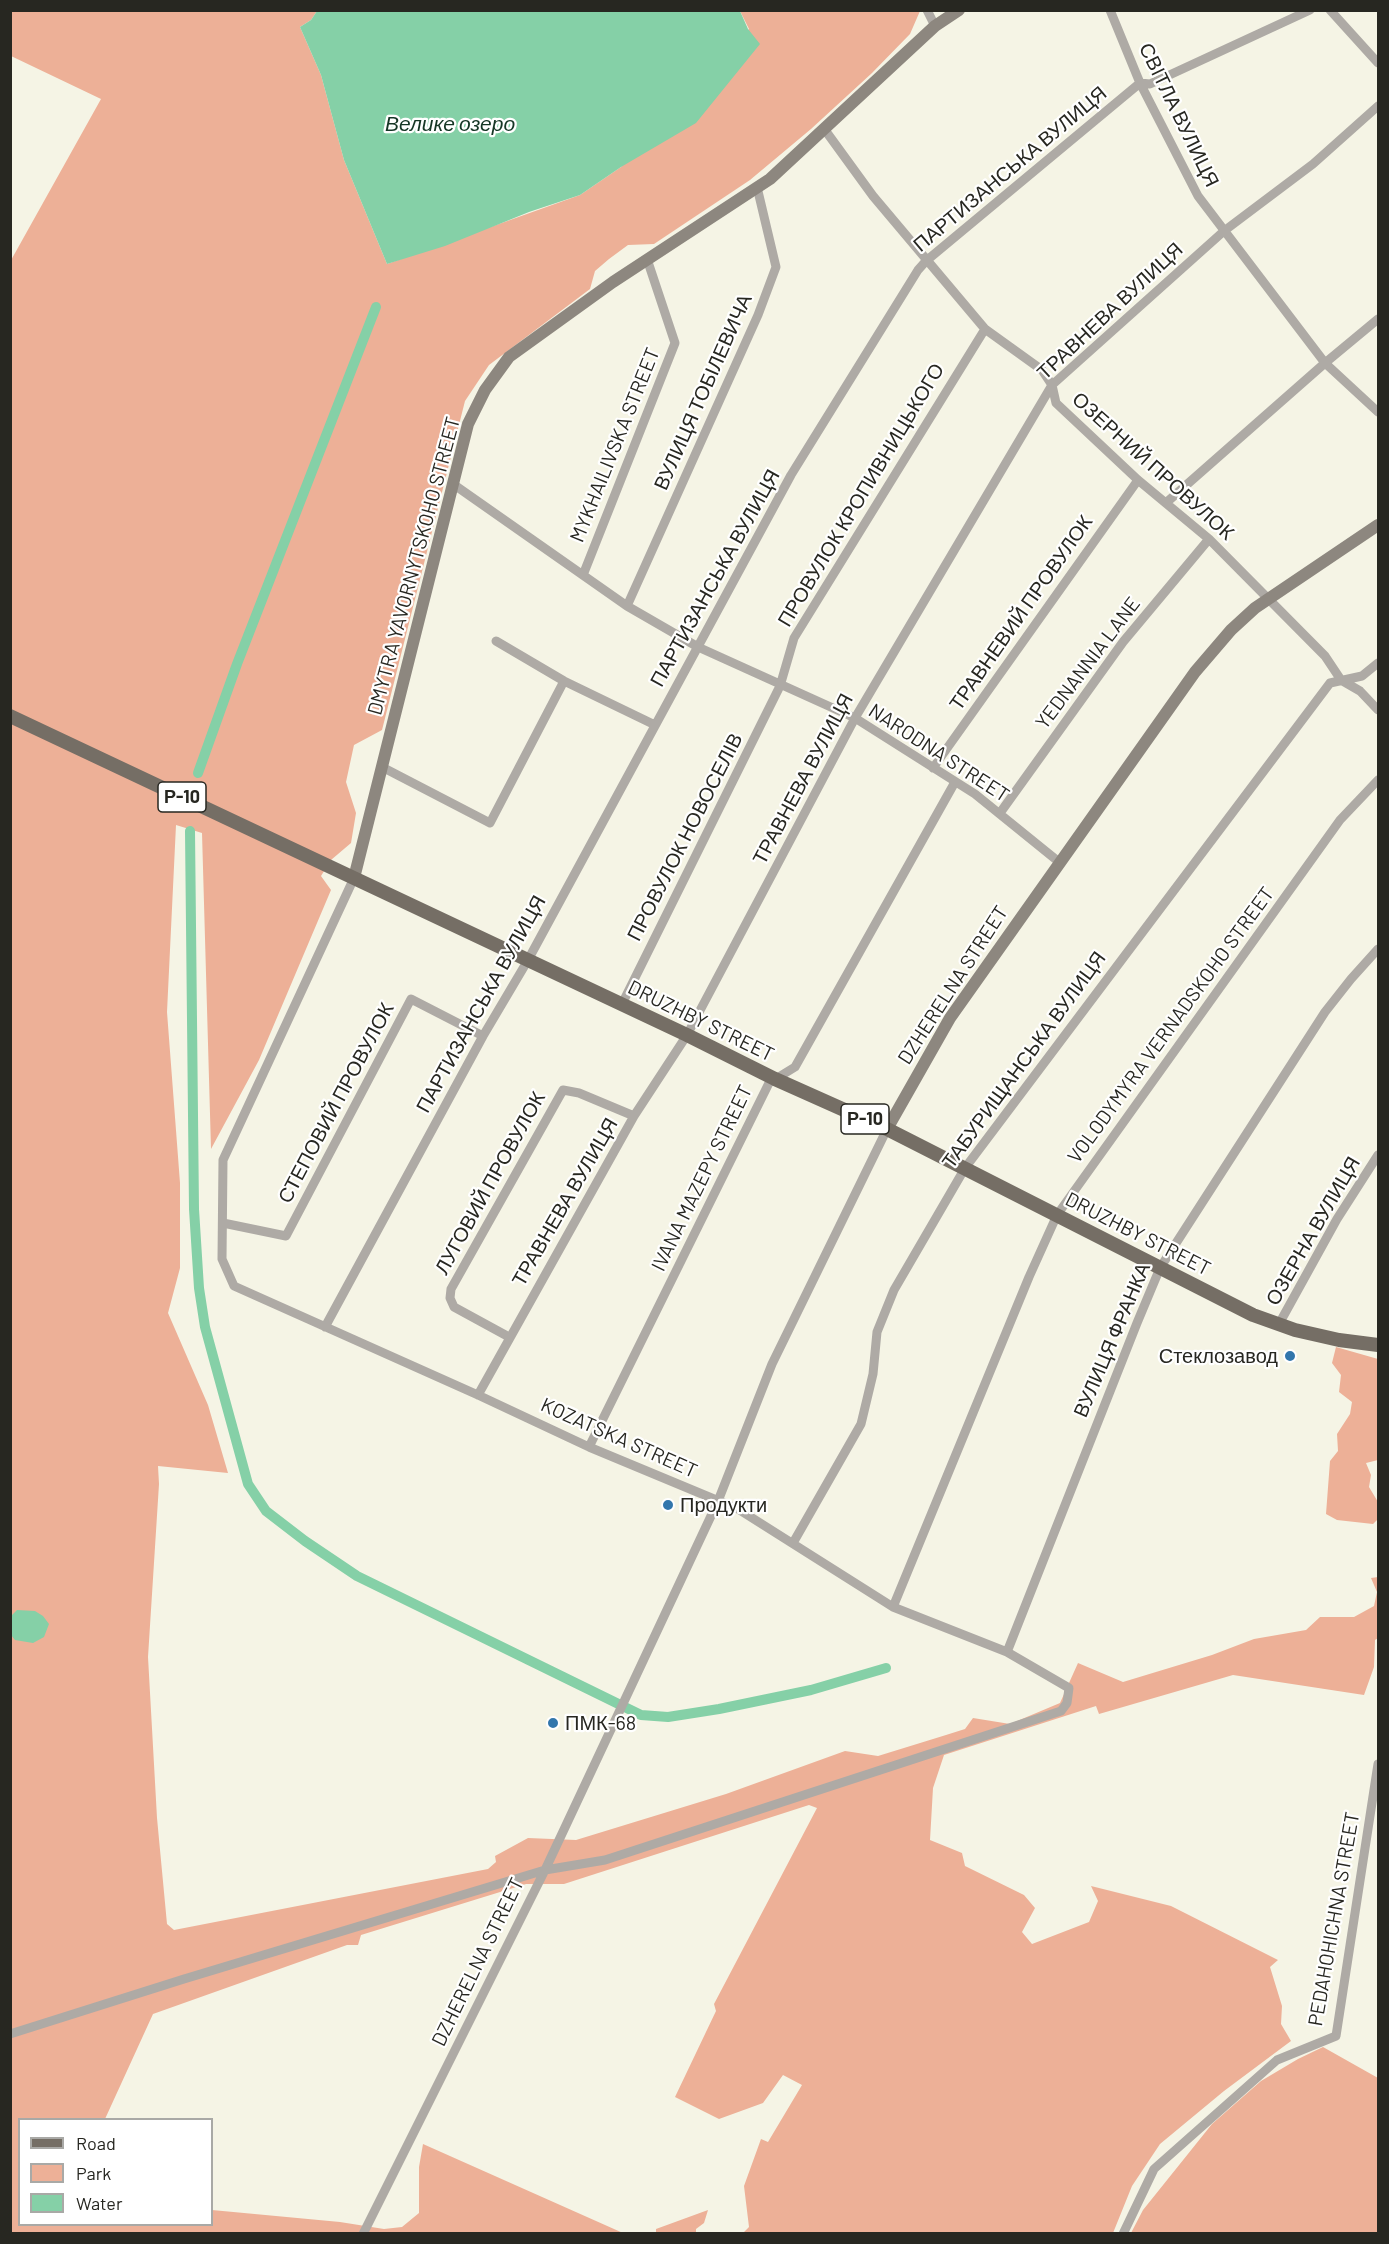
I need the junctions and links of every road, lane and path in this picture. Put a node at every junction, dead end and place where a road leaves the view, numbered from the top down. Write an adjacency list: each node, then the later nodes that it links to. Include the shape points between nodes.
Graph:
1 (927, 10): 6 (street)
2 (959, 10): 6 (main road, DMYTRA YAVORNYTSKOHO STREET)
3 (1110, 10): 8 (street, СВІТЛА ВУЛИЦЯ)
4 (1310, 10): 8 (street, ПАРТИЗАНСЬКА ВУЛИЦЯ, via 1150,84)
5 (1330, 10): 7 (street)
6 (935, 26): 10 (main road, DMYTRA YAVORNYTSKOHO STREET)
7 (1378, 63)
8 (1140, 84): 12 (street, СВІТЛА ВУЛИЦЯ, via 1198,196); 14 (street, ПАРТИЗАНСЬКА ВУЛИЦЯ)
9 (1378, 106): 12 (street, ТРАВНЕВА ВУЛИЦЯ, via 1313,164)
10 (825, 130): 11 (main road, DMYTRA YAVORNYTSKOHO STREET); 14 (street, ОЗЕРНИЙ ПРОВУЛОК)
11 (757, 188): 13 (main road, DMYTRA YAVORNYTSKOHO STREET); 27 (street, ВУЛИЦЯ ТОБІЛЕВИЧА, via 776,267 759,315)
12 (1224, 231): 17 (street); 18 (street, ТРАВНЕВА ВУЛИЦЯ)
13 (646, 260): 21 (main road, DMYTRA YAVORNYTSKOHO STREET, via 509,357 485,390 468,424); 25 (street, MYKHAILIVSKA STREET, via 675,343)
14 (926, 261): 16 (street, ОЗЕРНИЙ ПРОВУЛОК); 29 (street, ПАРТИЗАНСЬКА ВУЛИЦЯ, via 791,475)
15 (1378, 319): 17 (street)
16 (985, 329): 18 (street, ОЗЕРНИЙ ПРОВУЛОК, via 1042,370); 33 (street, ПРОВУЛОК КРОПИВНИЦЬКОГО, via 794,638)
17 (1325, 363): 19 (street); 22 (street)
18 (1052, 385): 20 (street, ОЗЕРНИЙ ПРОВУЛОК, via 1056,403); 36 (street, ТРАВНЕВА ВУЛИЦЯ)
19 (1378, 412)
20 (1138, 480): 22 (street, ОЗЕРНИЙ ПРОВУЛОК); 39 (street, ТРАВНЕВИЙ ПРОВУЛОК)
21 (453, 484): 25 (street, NARODNA STREET); 38 (main road, DMYTRA YAVORNYTSKOHO STREET)
22 (1167, 502): 24 (street, ОЗЕРНИЙ ПРОВУЛОК)
23 (1378, 525): 26 (main road, DZHERELNA STREET)
24 (1209, 539): 26 (street, ОЗЕРНИЙ ПРОВУЛОК); 42 (street, YEDNANNIA LANE, via 1123,642)
25 (583, 575): 27 (street, NARODNA STREET)
26 (1270, 600): 31 (street, ОЗЕРНИЙ ПРОВУЛОК, via 1325,656); 43 (main road, DZHERELNA STREET, via 1231,630 1195,672)
27 (627, 606): 29 (street, NARODNA STREET)
28 (496, 641): 32 (street)
29 (698, 647): 33 (street, NARODNA STREET); 37 (street, ПАРТИЗАНСЬКА ВУЛИЦЯ)
30 (1378, 663): 31 (street, ТАБУРИЩАНСЬКА ВУЛИЦЯ, via 1362,676)
31 (1341, 680): 34 (street, ОЗЕРНИЙ ПРОВУЛОК, via 1360,691); 54 (street, ТАБУРИЩАНСЬКА ВУЛИЦЯ, via 1330,683)
32 (564, 681): 37 (street); 38 (street, via 490,823)
33 (780, 686): 36 (street, NARODNA STREET); 47 (street, ПРОВУЛОК НОВОСЕЛІВ)
34 (1378, 710)
35 (10, 716): 44 (main road, DRUZHBY STREET / Р-10)
36 (855, 718): 39 (street, NARODNA STREET); 48 (street, ТРАВНЕВА ВУЛИЦЯ)
37 (656, 725): 46 (street, ПАРТИЗАНСЬКА ВУЛИЦЯ)
38 (382, 768): 44 (main road, DMYTRA YAVORNYTSKOHO STREET)
39 (933, 768): 41 (street, NARODNA STREET)
40 (1378, 780): 55 (street, VOLODYMYRA VERNADSKOHO STREET, via 1340,820)
41 (955, 782): 42 (street, NARODNA STREET); 50 (street, IVANA MAZEPY STREET, via 795,1067)
42 (1000, 813): 43 (street, NARODNA STREET)
43 (1059, 862): 52 (main road, DZHERELNA STREET, via 950,1018)
44 (354, 878): 46 (main road, DRUZHBY STREET / Р-10); 56 (street, DMYTRA YAVORNYTSKOHO STREET, via 223,1160)
45 (1378, 949): 58 (street, ВУЛИЦЯ ФРАНКА, via 1325,1012)
46 (528, 960): 47 (main road, DRUZHBY STREET / Р-10); 49 (street, ПАРТИЗАНСЬКА ВУЛИЦЯ)
47 (622, 1004): 48 (main road, DRUZHBY STREET / Р-10)
48 (687, 1035): 50 (main road, DRUZHBY STREET / Р-10); 51 (street, ТРАВНЕВА ВУЛИЦЯ)
49 (483, 1036): 56 (street, СТЕПОВИЙ ПРОВУЛОК, via 411,999 286,1236); 60 (street, ПАРТИЗАНСЬКА ВУЛИЦЯ)
50 (776, 1079): 52 (main road, DRUZHBY STREET / Р-10); 64 (street, IVANA MAZEPY STREET, via 769,1083)
51 (634, 1116): 61 (street, ТРАВНЕВА ВУЛИЦЯ); 61 (street, ЛУГОВИЙ ПРОВУЛОК, via 563,1090 451,1289 454,1307)
52 (887, 1129): 54 (main road, DRUZHBY STREET / Р-10); 65 (street, DZHERELNA STREET, via 772,1364)
53 (1378, 1155): 59 (street, ОЗЕРНА ВУЛИЦЯ)
54 (965, 1168): 55 (main road, DRUZHBY STREET / Р-10); 66 (street, ТАБУРИЩАНСЬКА ВУЛИЦЯ, via 894,1290 877,1332 873,1374 861,1424)
55 (1057, 1215): 58 (main road, DRUZHBY STREET / Р-10); 67 (street, VOLODYMYRA VERNADSKOHO STREET)
56 (223, 1223): 57 (street, DMYTRA YAVORNYTSKOHO STREET)
57 (222, 1259): 60 (street, KOZATSKA STREET, via 234,1286)
58 (1160, 1268): 59 (main road, DRUZHBY STREET / Р-10); 68 (street, ВУЛИЦЯ ФРАНКА)
59 (1279, 1324): 62 (main road, DRUZHBY STREET / Р-10, via 1339,1340)
60 (325, 1327): 63 (street, KOZATSKA STREET)
61 (509, 1337): 63 (street, ТРАВНЕВА ВУЛИЦЯ)
62 (1378, 1345)
63 (478, 1395): 64 (street, KOZATSKA STREET)
64 (589, 1447): 65 (street, KOZATSKA STREET)
65 (718, 1501): 66 (street, KOZATSKA STREET); 70 (street, DZHERELNA STREET)
66 (793, 1543): 67 (street, KOZATSKA STREET)
67 (893, 1607): 68 (street, KOZATSKA STREET)
68 (1007, 1652): 70 (street, KOZATSKA STREET, via 1069,1688 1067,1703 1061,1711 605,1860)
69 (1378, 1764): 73 (street, PEDAHOHICHNA STREET, via 1336,2036 1277,2060 1154,2169)
70 (545, 1870): 71 (street); 72 (street, DZHERELNA STREET)
71 (10, 2034)
72 (363, 2234)
73 (1123, 2234)

